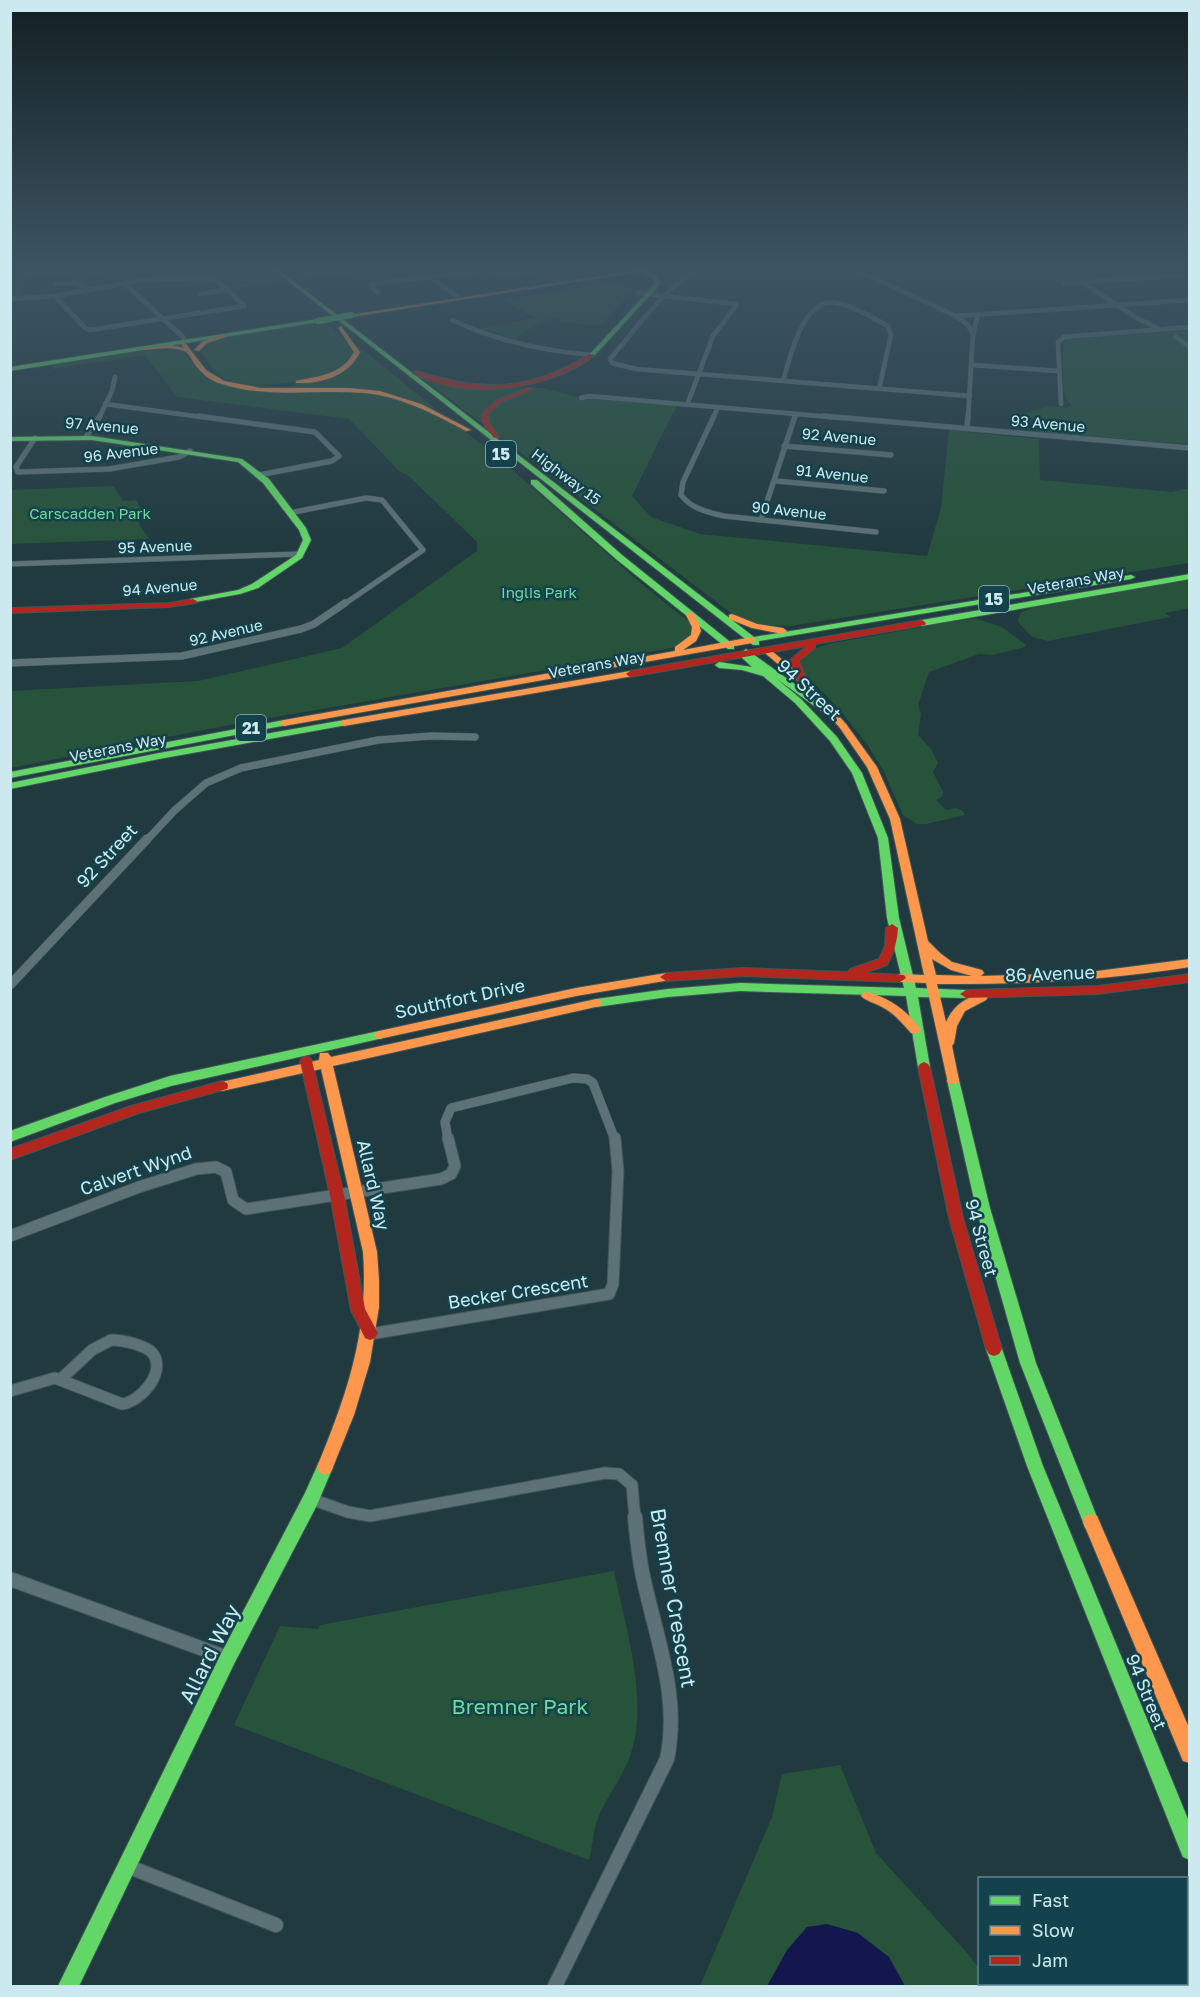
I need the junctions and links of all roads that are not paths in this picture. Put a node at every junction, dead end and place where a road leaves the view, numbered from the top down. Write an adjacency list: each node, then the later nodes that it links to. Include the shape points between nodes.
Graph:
1 (37, 363): 17 (main road)
2 (39, 363): 17 (main road)
3 (199, 363): 31 (main road, via 205,373 224,383 394,396 433,410)
4 (204, 363): 5 (main road, via 229,381 268,385 336,374)
5 (351, 363)
6 (385, 363): 31 (main road, Highway 15 / 15)
7 (396, 363): 38 (main road, Highway 15 / 15)
8 (401, 363): 9 (main road, via 419,375 442,382 484,386 550,378)
9 (581, 363)
10 (586, 363): 38 (main road, via 576,373 509,396 490,407 485,414 486,423)
11 (614, 363): 19 (street)
12 (704, 363): 19 (street)
13 (788, 363): 21 (street)
14 (885, 363): 22 (street)
15 (1059, 363): 18 (street)
16 (972, 365): 18 (street); 23 (street)
17 (10, 367)
18 (1059, 371): 26 (street)
19 (700, 374): 21 (street); 27 (street)
20 (115, 377): 25 (street)
21 (783, 381): 22 (street)
22 (879, 389): 23 (street)
23 (970, 396): 30 (street)
24 (581, 398): 27 (street, 93 Avenue)
25 (105, 404): 32 (street); 40 (street, via 312,431 339,454 338,458)
26 (1061, 404)
27 (687, 405): 28 (street, 93 Avenue)
28 (718, 407): 29 (street, 93 Avenue); 44 (street, 90 Avenue, via 683,482 681,495 685,502 700,510)
29 (796, 414): 30 (street, 93 Avenue); 35 (street)
30 (967, 429): 36 (street, 93 Avenue)
31 (475, 434): 47 (main road, Highway 15 / 15)
32 (86, 437): 33 (main road, 97 Avenue); 37 (main road, 97 Avenue)
33 (35, 438): 34 (main road, 97 Avenue); 37 (street, 96 Avenue, via 16,467 18,472 109,469 178,457)
34 (10, 439)
35 (784, 446): 39 (street, 92 Avenue); 41 (street)
36 (1190, 448)
37 (190, 451): 40 (main road, via 240,460)
38 (509, 453): 51 (main road, Highway 15 / 15)
39 (891, 455)
40 (259, 475): 43 (main road)
41 (776, 481): 42 (street, 91 Avenue); 44 (street)
42 (884, 492)
43 (290, 513): 46 (main road, via 307,537); 59 (street, 92 Avenue, via 375,497 382,500 423,550 301,630 182,656)
44 (761, 520): 45 (street, 90 Avenue)
45 (876, 532)
46 (301, 554): 48 (street, 95 Avenue); 54 (main road, 94 Avenue, via 251,588 200,600)
47 (619, 556): 52 (main road, Highway 15 / 15); 57 (main road, via 655,577)
48 (10, 564)
49 (1190, 568): 53 (main road, Veterans Way / 15)
50 (1190, 576): 56 (main road, Veterans Way / 15)
51 (710, 606): 55 (main road, via 749,625); 57 (main road, Highway 15 / 15)
52 (685, 608): 57 (main road, Highway 15 / 15); 58 (main road, via 697,627 694,638 680,648)
53 (940, 608): 55 (main road, Veterans Way / 15); 57 (main road)
54 (10, 611)
55 (800, 632): 57 (main road, Veterans Way / 15)
56 (824, 641): 57 (main road, Veterans Way / 15); 62 (main road, via 794,660)
57 (747, 648): 58 (main road, Veterans Way / 21); 60 (main road, Veterans Way / 21); 61 (main road, 94 Street); 62 (main road, 94 Street); 63 (main road, via 506,692); 64 (main road)
58 (651, 657): 66 (main road, Veterans Way / 21)
59 (10, 663)
60 (684, 665): 61 (main road, via 737,666); 63 (main road, Veterans Way / 21)
61 (768, 675): 68 (main road, 94 Street, via 817,719 857,773 883,838)
62 (802, 680): 64 (main road, 94 Street)
63 (498, 697): 67 (main road, Veterans Way / 21, via 322,725)
64 (831, 714): 69 (main road, 94 Street, via 872,767 895,819)
65 (475, 737): 76 (street, 92 Street, via 378,740 241,768 206,783 175,810)
66 (10, 775)
67 (10, 786)
68 (893, 918): 71 (main road, via 891,946 883,962); 72 (main road, 94 Street)
69 (922, 939): 74 (main road, 94 Street); 75 (main road, via 934,957 954,970)
70 (1190, 963): 75 (main road, 86 Avenue, via 1130,973)
71 (839, 975): 72 (main road, Southfort Drive); 82 (main road, Southfort Drive, via 749,972 670,976)
72 (908, 978): 74 (main road, Southfort Drive); 78 (main road, 94 Street)
73 (1190, 978): 80 (main road, 86 Avenue, via 1119,989)
74 (930, 979): 75 (main road, 86 Avenue); 79 (main road, 94 Street)
75 (1044, 979)
76 (10, 985)
77 (815, 989): 78 (main road, Southfort Drive); 81 (main road, via 877,998 904,1015); 85 (main road, Southfort Drive, via 742,987 647,994)
78 (911, 992): 79 (main road, 86 Avenue); 81 (main road, 94 Street)
79 (933, 993): 80 (main road, 86 Avenue); 84 (main road, 94 Street)
80 (1010, 994): 84 (main road, via 975,999 957,1009 950,1023)
81 (917, 1032): 99 (main road, 94 Street, via 956,1218 1007,1391)
82 (322, 1047): 83 (main road, Southfort Drive); 85 (main road, Allard Way)
83 (303, 1051): 86 (main road, Allard Way); 87 (main road, Southfort Drive, via 169,1082)
84 (946, 1053): 98 (main road, 94 Street, via 983,1208 1028,1363 1110,1571)
85 (326, 1064): 86 (main road, Southfort Drive); 89 (main road, Allard Way)
86 (307, 1068): 88 (main road, Southfort Drive, via 136,1108); 90 (main road, Allard Way)
87 (10, 1137)
88 (10, 1155)
89 (356, 1192): 90 (street, Calvert Wynd); 92 (main road, Allard Way, via 374,1281); 92 (street, Becker Crescent, via 441,1179 451,1174 455,1162 444,1124 451,1108 573,1078 587,1079 595,1085 615,1138 618,1171 613,1284 609,1294)
90 (338, 1195): 91 (street, Calvert Wynd, via 240,1208 233,1203 226,1172 207,1166); 92 (main road, Allard Way, via 358,1310)
91 (10, 1236)
92 (370, 1334): 95 (main road, Allard Way, via 341,1430)
93 (61, 1379): 93 (street, via 122,1404 132,1404 146,1390 156,1358 136,1345 111,1340 97,1346); 94 (street, via 42,1380)
94 (10, 1391)
95 (311, 1499): 97 (main road, Allard Way); 103 (street, Bremner Crescent, via 370,1516 605,1473 619,1474 632,1485 644,1579 667,1677 674,1737)
96 (10, 1579): 97 (street)
97 (228, 1658): 100 (main road, Allard Way)
98 (1190, 1754)
99 (1190, 1850)
100 (127, 1866): 101 (street); 102 (main road, Allard Way)
101 (276, 1924)
102 (68, 1986)
103 (555, 1986)

